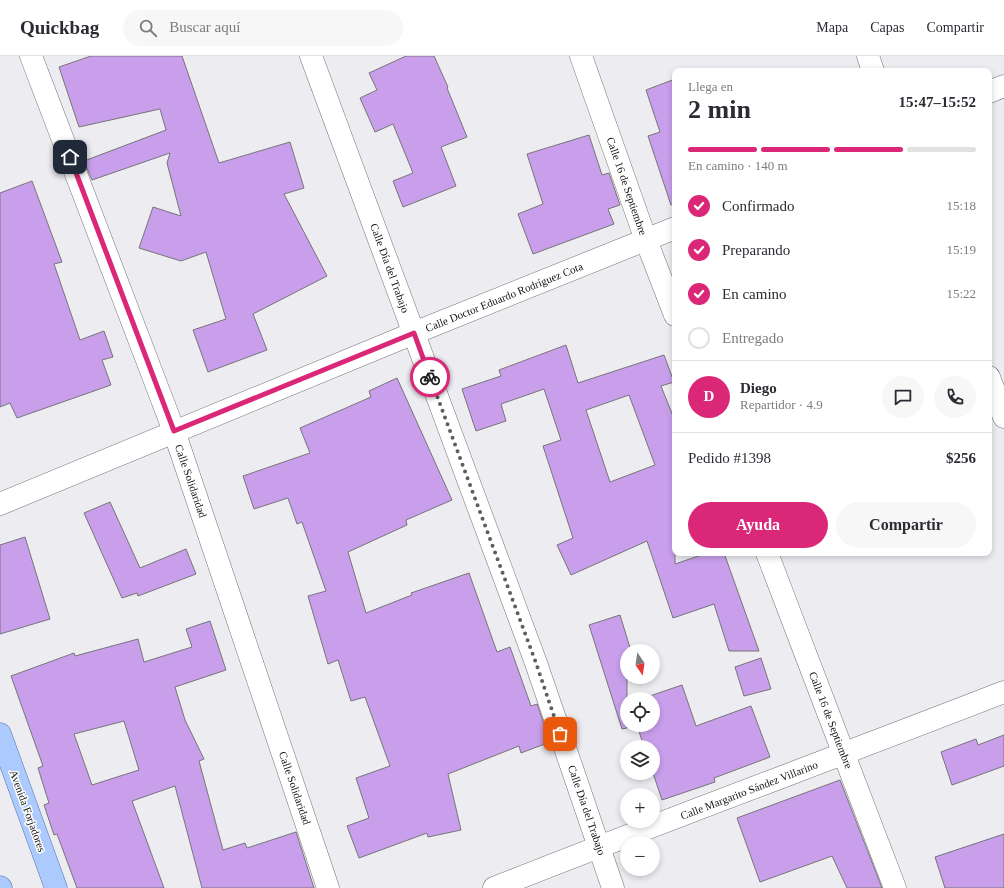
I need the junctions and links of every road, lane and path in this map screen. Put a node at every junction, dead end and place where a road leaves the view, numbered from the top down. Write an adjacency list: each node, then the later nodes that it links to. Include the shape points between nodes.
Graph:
1 (31, 56): 14 (street, Calle Solidaridad)
2 (311, 56): 11 (street, Calle Día del Trabajo)
3 (581, 56): 9 (street, Calle 16 de Septiembre)
4 (868, 56): 5 (street)
5 (872, 68)
6 (1004, 86): 7 (street)
7 (992, 91)
8 (672, 229): 9 (street, Calle Doctor Eduardo Rodríguez Cota)
9 (646, 240): 10 (street, Calle 16 de Septiembre); 11 (street, Calle Doctor Eduardo Rodríguez Cota)
10 (672, 307)
11 (414, 333): 14 (street, Calle Doctor Eduardo Rodríguez Cota); 20 (street, Calle Día del Trabajo, via 536,663)
12 (992, 385): 13 (street)
13 (1004, 417)
14 (174, 431): 15 (street, Calle Doctor Eduardo Rodríguez Cota); 22 (street, Calle Solidaridad)
15 (0, 504)
16 (768, 556): 19 (street, Calle 16 de Septiembre)
17 (1004, 692): 19 (street, Calle Margarito Sández Villarino)
18 (0, 734): 21 (main road, Avenida Forjadores)
19 (844, 754): 20 (street, Calle Margarito Sández Villarino); 25 (street, Calle 16 de Septiembre)
20 (600, 846): 23 (street, Calle Margarito Sández Villarino); 24 (street, Calle Día del Trabajo)
21 (56, 888)
22 (328, 888)
23 (494, 888)
24 (613, 888)
25 (895, 888)

